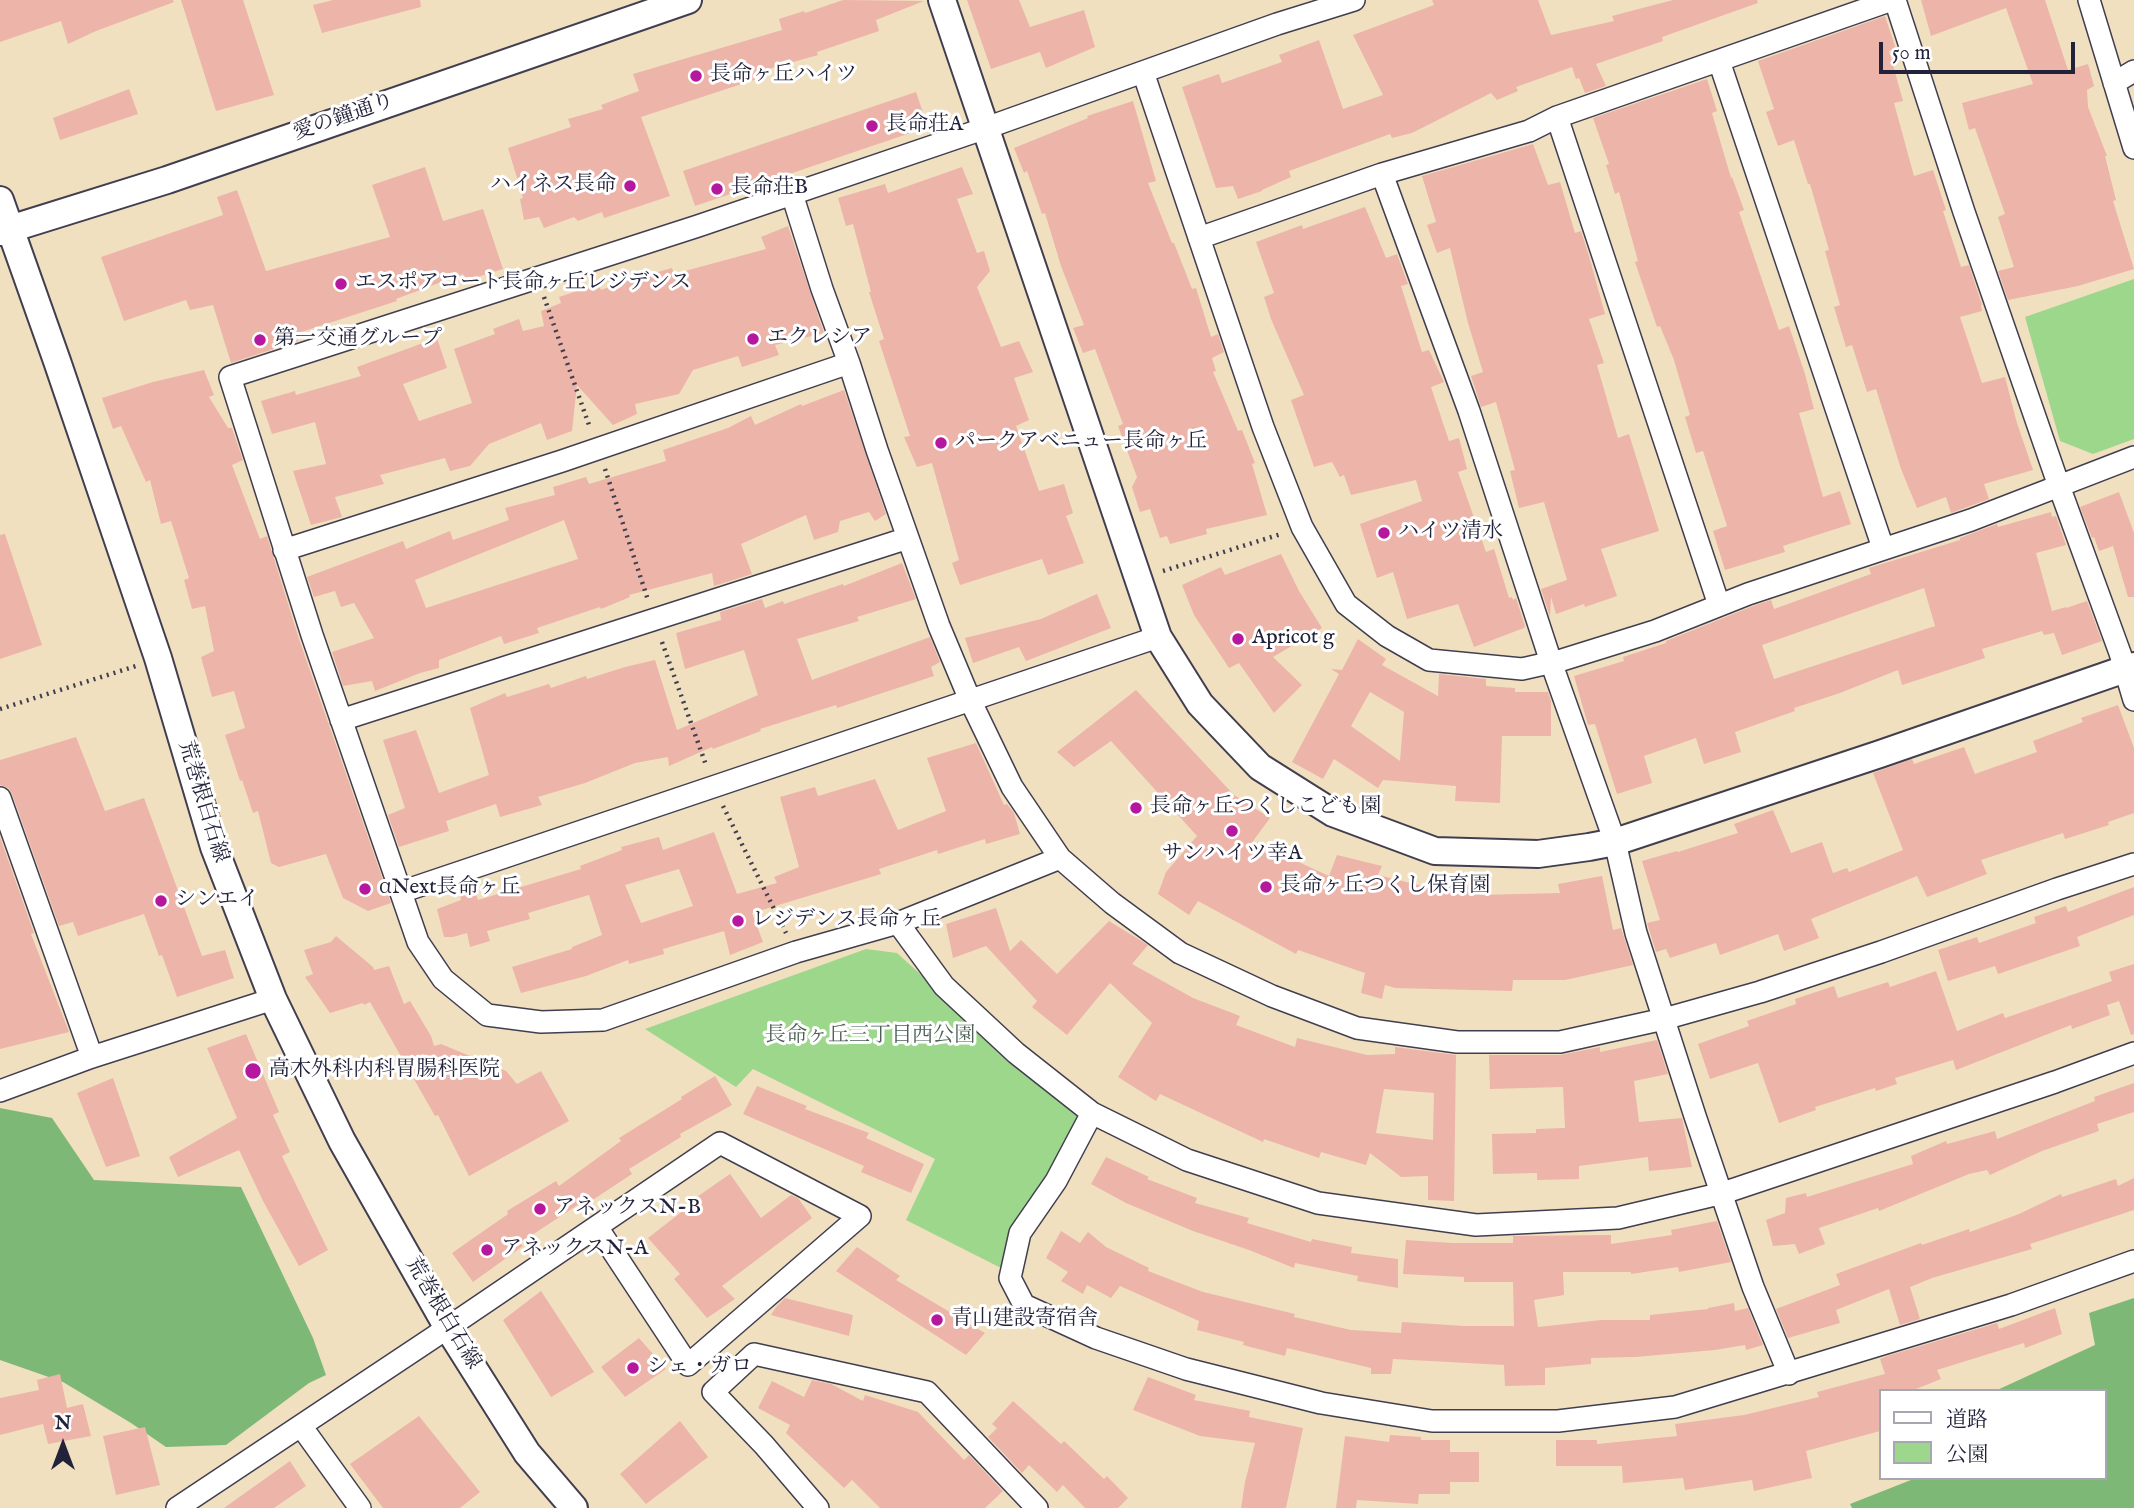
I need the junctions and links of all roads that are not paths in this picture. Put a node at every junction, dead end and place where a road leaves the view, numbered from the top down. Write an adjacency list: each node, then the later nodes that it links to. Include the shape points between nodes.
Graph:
1 (688, 0): 16 (street, 愛の鐘通り, via 167,180)
2 (942, 0): 11 (street)
3 (1354, 0): 8 (street)
4 (1893, 0): 6 (street); 20 (street)
5 (2089, 0): 9 (street)
6 (1719, 61): 10 (street); 22 (street)
7 (2134, 71): 9 (street)
8 (1143, 72): 11 (street); 17 (street)
9 (2114, 83): 12 (street)
10 (1558, 117): 13 (street, via 1529,131); 24 (street)
11 (986, 128): 14 (street); 25 (street)
12 (2134, 148)
13 (1382, 174): 17 (street); 26 (street, via 1469,411)
14 (792, 194): 18 (street); 23 (street, via 230,377)
15 (0, 200): 16 (street, 荒巻根白石線)
16 (5, 230): 37 (street, 荒巻根白石線, via 57,361 158,658 214,848)
17 (1199, 238): 26 (street, via 1302,527 1346,604 1387,636 1429,660 1522,669)
18 (849, 363): 21 (street); 23 (street)
19 (2134, 457): 20 (street)
20 (2059, 486): 22 (street); 27 (street)
21 (908, 538): 29 (street); 30 (street)
22 (1883, 548): 24 (street)
23 (284, 550): 30 (street)
24 (1719, 605): 26 (street, via 1656,631)
25 (1158, 638): 29 (street); 32 (street, via 1200,704 1260,767 1333,813 1435,851 1538,855)
26 (1551, 662): 32 (street)
27 (2130, 668): 28 (street); 32 (street)
28 (2134, 699)
29 (970, 700): 33 (street, via 1012,787); 35 (street)
30 (341, 720): 35 (street)
31 (0, 797): 40 (street)
32 (1615, 842): 38 (street, via 1636,933)
33 (1060, 858): 36 (street); 38 (street, via 1180,953 1272,996 1357,1028 1457,1042 1560,1042)
34 (2134, 864): 38 (street, via 1760,992)
35 (401, 892): 36 (street, via 418,942 443,979 486,1015 541,1022 603,1020 796,952)
36 (898, 923): 42 (street, via 944,986 1016,1053)
37 (274, 999): 40 (street); 46 (street, 荒巻根白石線, via 342,1141)
38 (1664, 1019): 43 (street)
39 (2134, 1053): 43 (street)
40 (92, 1058): 41 (street)
41 (0, 1091)
42 (1092, 1113): 43 (street, via 1187,1160 1318,1203 1476,1225 1618,1217); 47 (street, via 1056,1181 1020,1233 1010,1278 1024,1305 1096,1338 1186,1369 1321,1403 1432,1421 1558,1421 1675,1407)
43 (1723, 1193): 47 (street)
44 (597, 1227): 44 (street, via 720,1143 860,1216 688,1365); 46 (street)
45 (2134, 1261): 47 (street, via 2011,1305)
46 (448, 1328): 48 (street); 51 (street, 荒巻根白石線, via 527,1453)
47 (1789, 1374)
48 (300, 1426): 49 (street); 50 (street)
49 (177, 1508)
50 (360, 1508)
51 (574, 1508)
52 (818, 1508): 53 (street, via 713,1392 754,1354 928,1392)
53 (1037, 1508)

